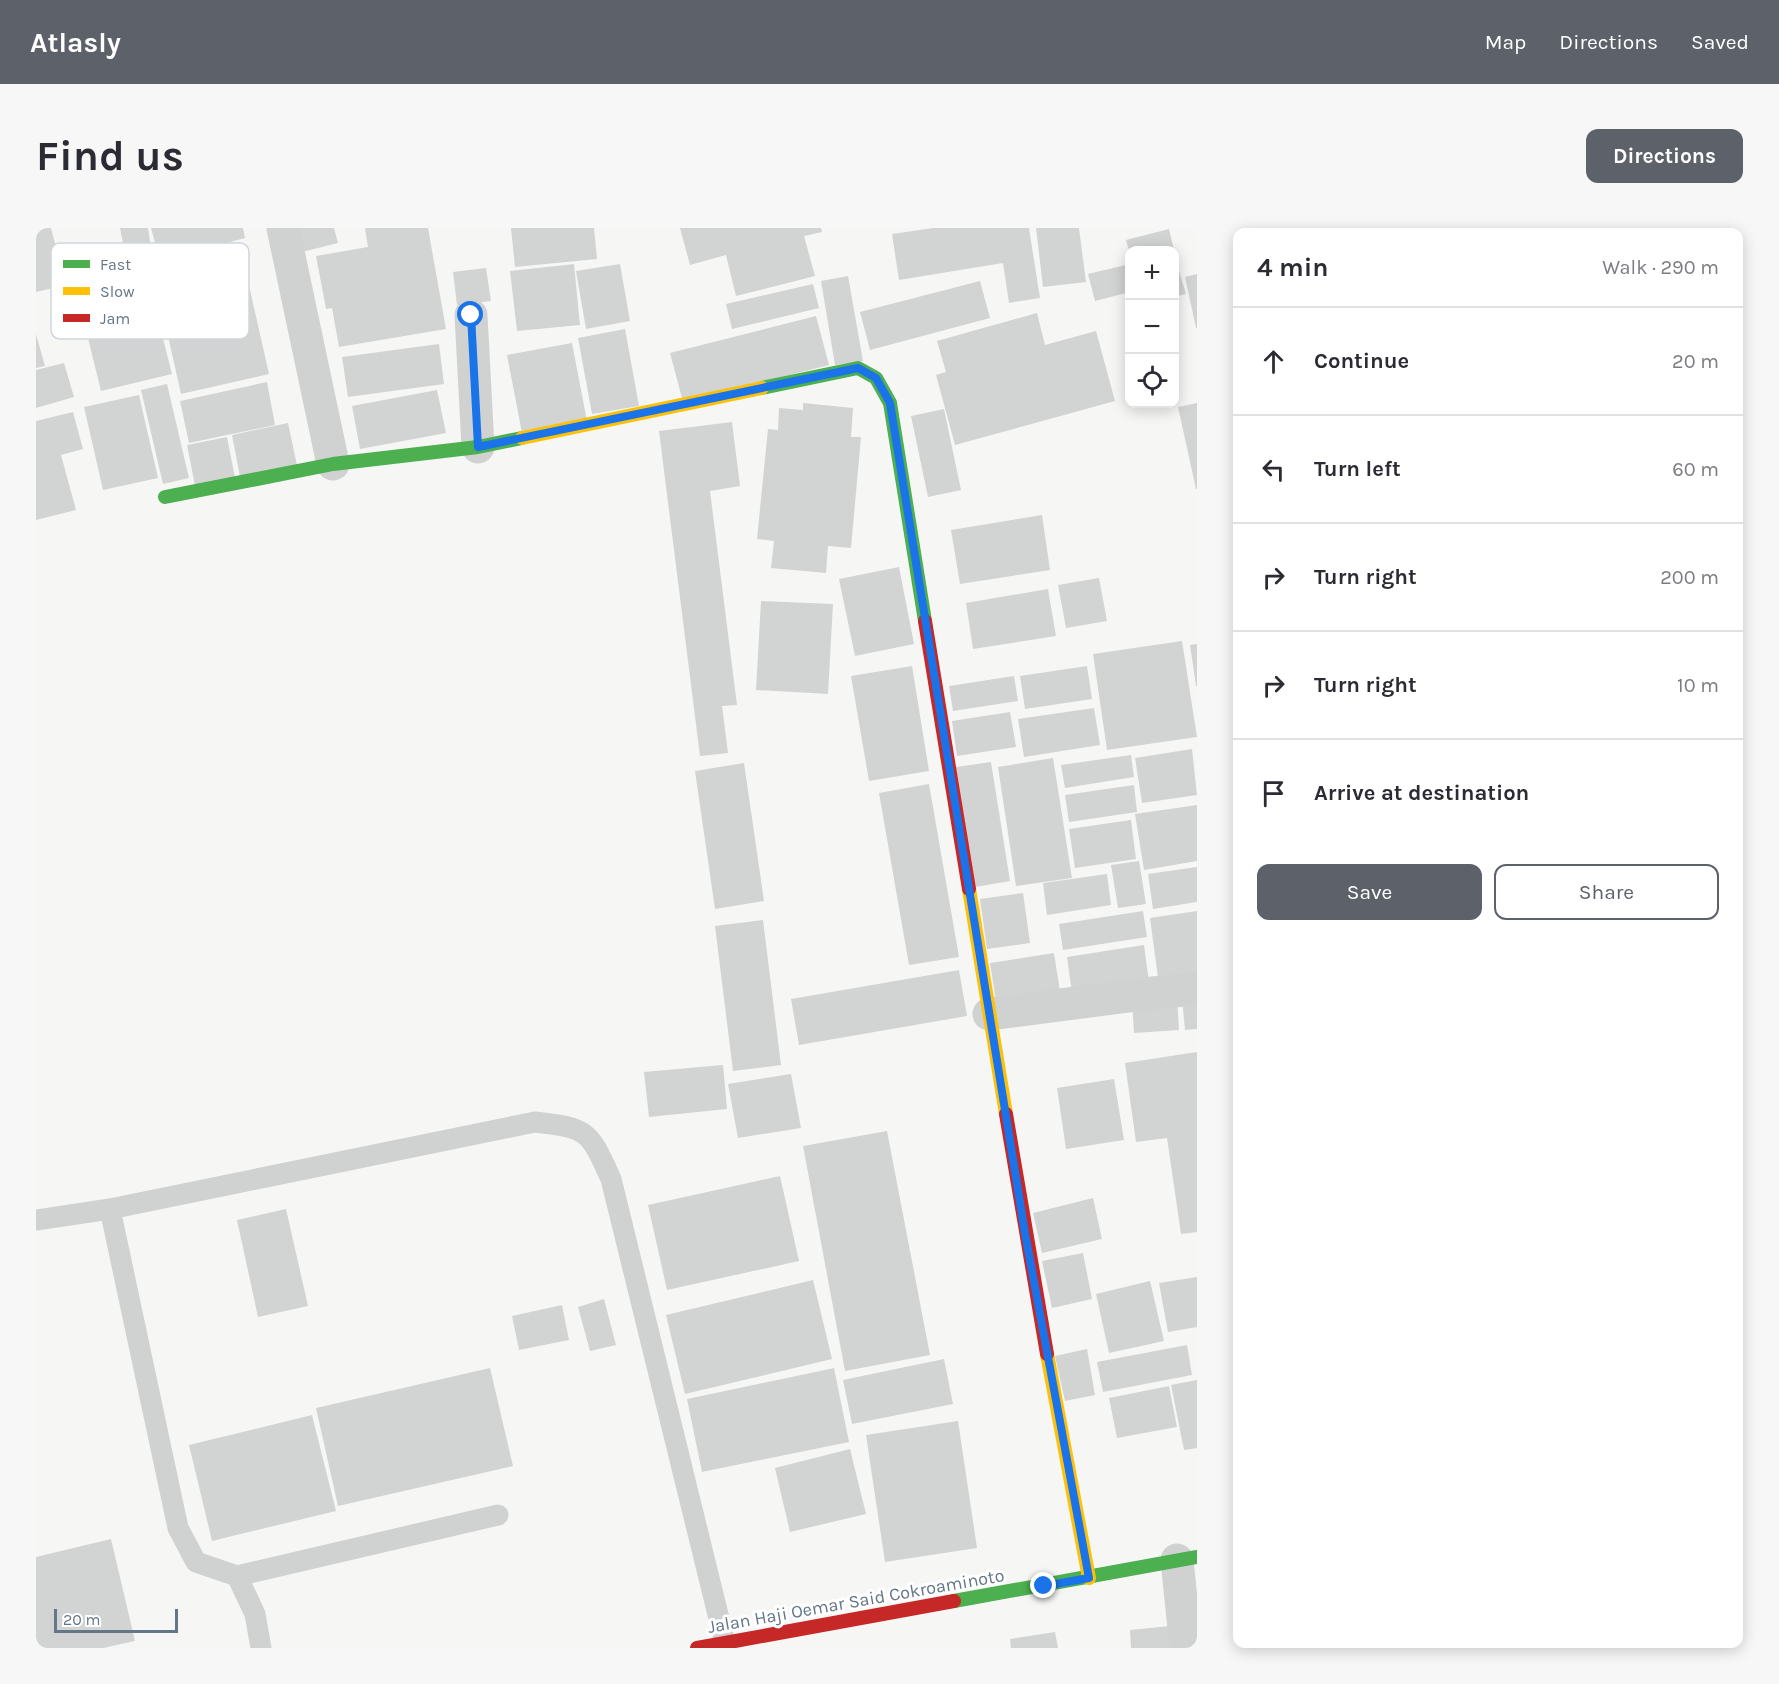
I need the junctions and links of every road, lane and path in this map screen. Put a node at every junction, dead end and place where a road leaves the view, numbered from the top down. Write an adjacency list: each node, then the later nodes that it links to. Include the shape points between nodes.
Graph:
1 (284, 228): 4 (street)
2 (471, 315): 3 (street)
3 (478, 447): 4 (street); 7 (street, via 858,368 876,378 890,403)
4 (333, 464): 5 (street)
5 (165, 497)
6 (1197, 989): 7 (street)
7 (989, 1014): 13 (street)
8 (110, 1209): 9 (lane); 12 (lane, via 178,1528 196,1562); 14 (lane, via 535,1122 570,1126 593,1140 611,1179)
9 (36, 1220)
10 (498, 1515): 12 (lane)
11 (1187, 1558): 13 (street, Jalan Haji Oemar Said Cokroaminoto); 17 (street)
12 (237, 1576): 15 (lane, via 255,1614)
13 (1089, 1578): 14 (street, Jalan Haji Oemar Said Cokroaminoto)
14 (725, 1642): 16 (street, Jalan Haji Oemar Said Cokroaminoto)
15 (261, 1648)
16 (698, 1648)
17 (1186, 1648)

